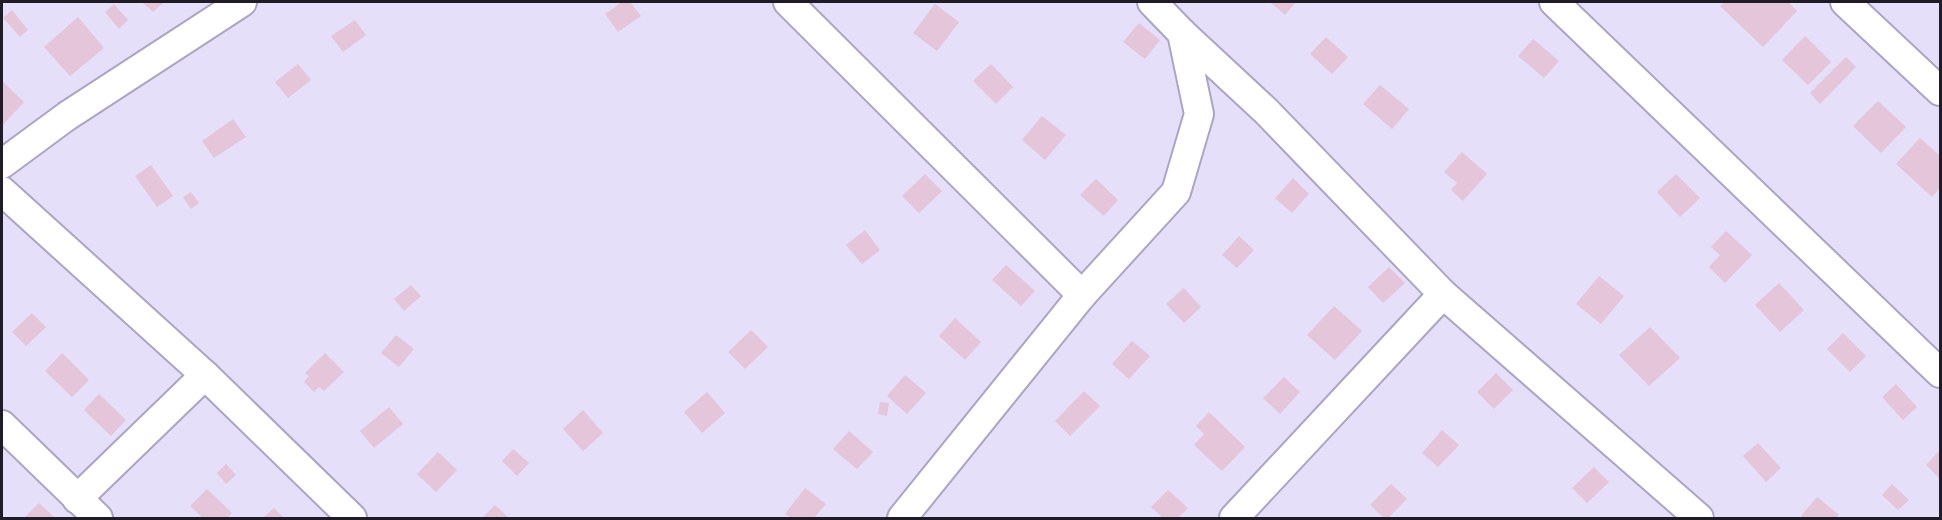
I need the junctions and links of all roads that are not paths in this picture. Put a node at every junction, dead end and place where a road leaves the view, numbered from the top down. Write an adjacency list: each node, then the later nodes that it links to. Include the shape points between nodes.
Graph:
1 (242, 2): 8 (street, via 67,116)
2 (788, 2): 11 (street)
3 (1152, 2): 6 (street)
4 (1554, 2): 12 (street)
5 (1845, 2): 7 (street)
6 (1182, 33): 10 (street, via 1266,111); 11 (street, via 1199,114 1176,192)
7 (1941, 92)
8 (2, 164)
9 (2, 191): 13 (street)
10 (1443, 294): 19 (street); 20 (street)
11 (1082, 295): 18 (street)
12 (1941, 373)
13 (206, 375): 15 (street); 17 (street)
14 (2, 425): 15 (street)
15 (77, 499): 16 (street)
16 (98, 519)
17 (352, 519)
18 (902, 519)
19 (1234, 519)
20 (1699, 519)

